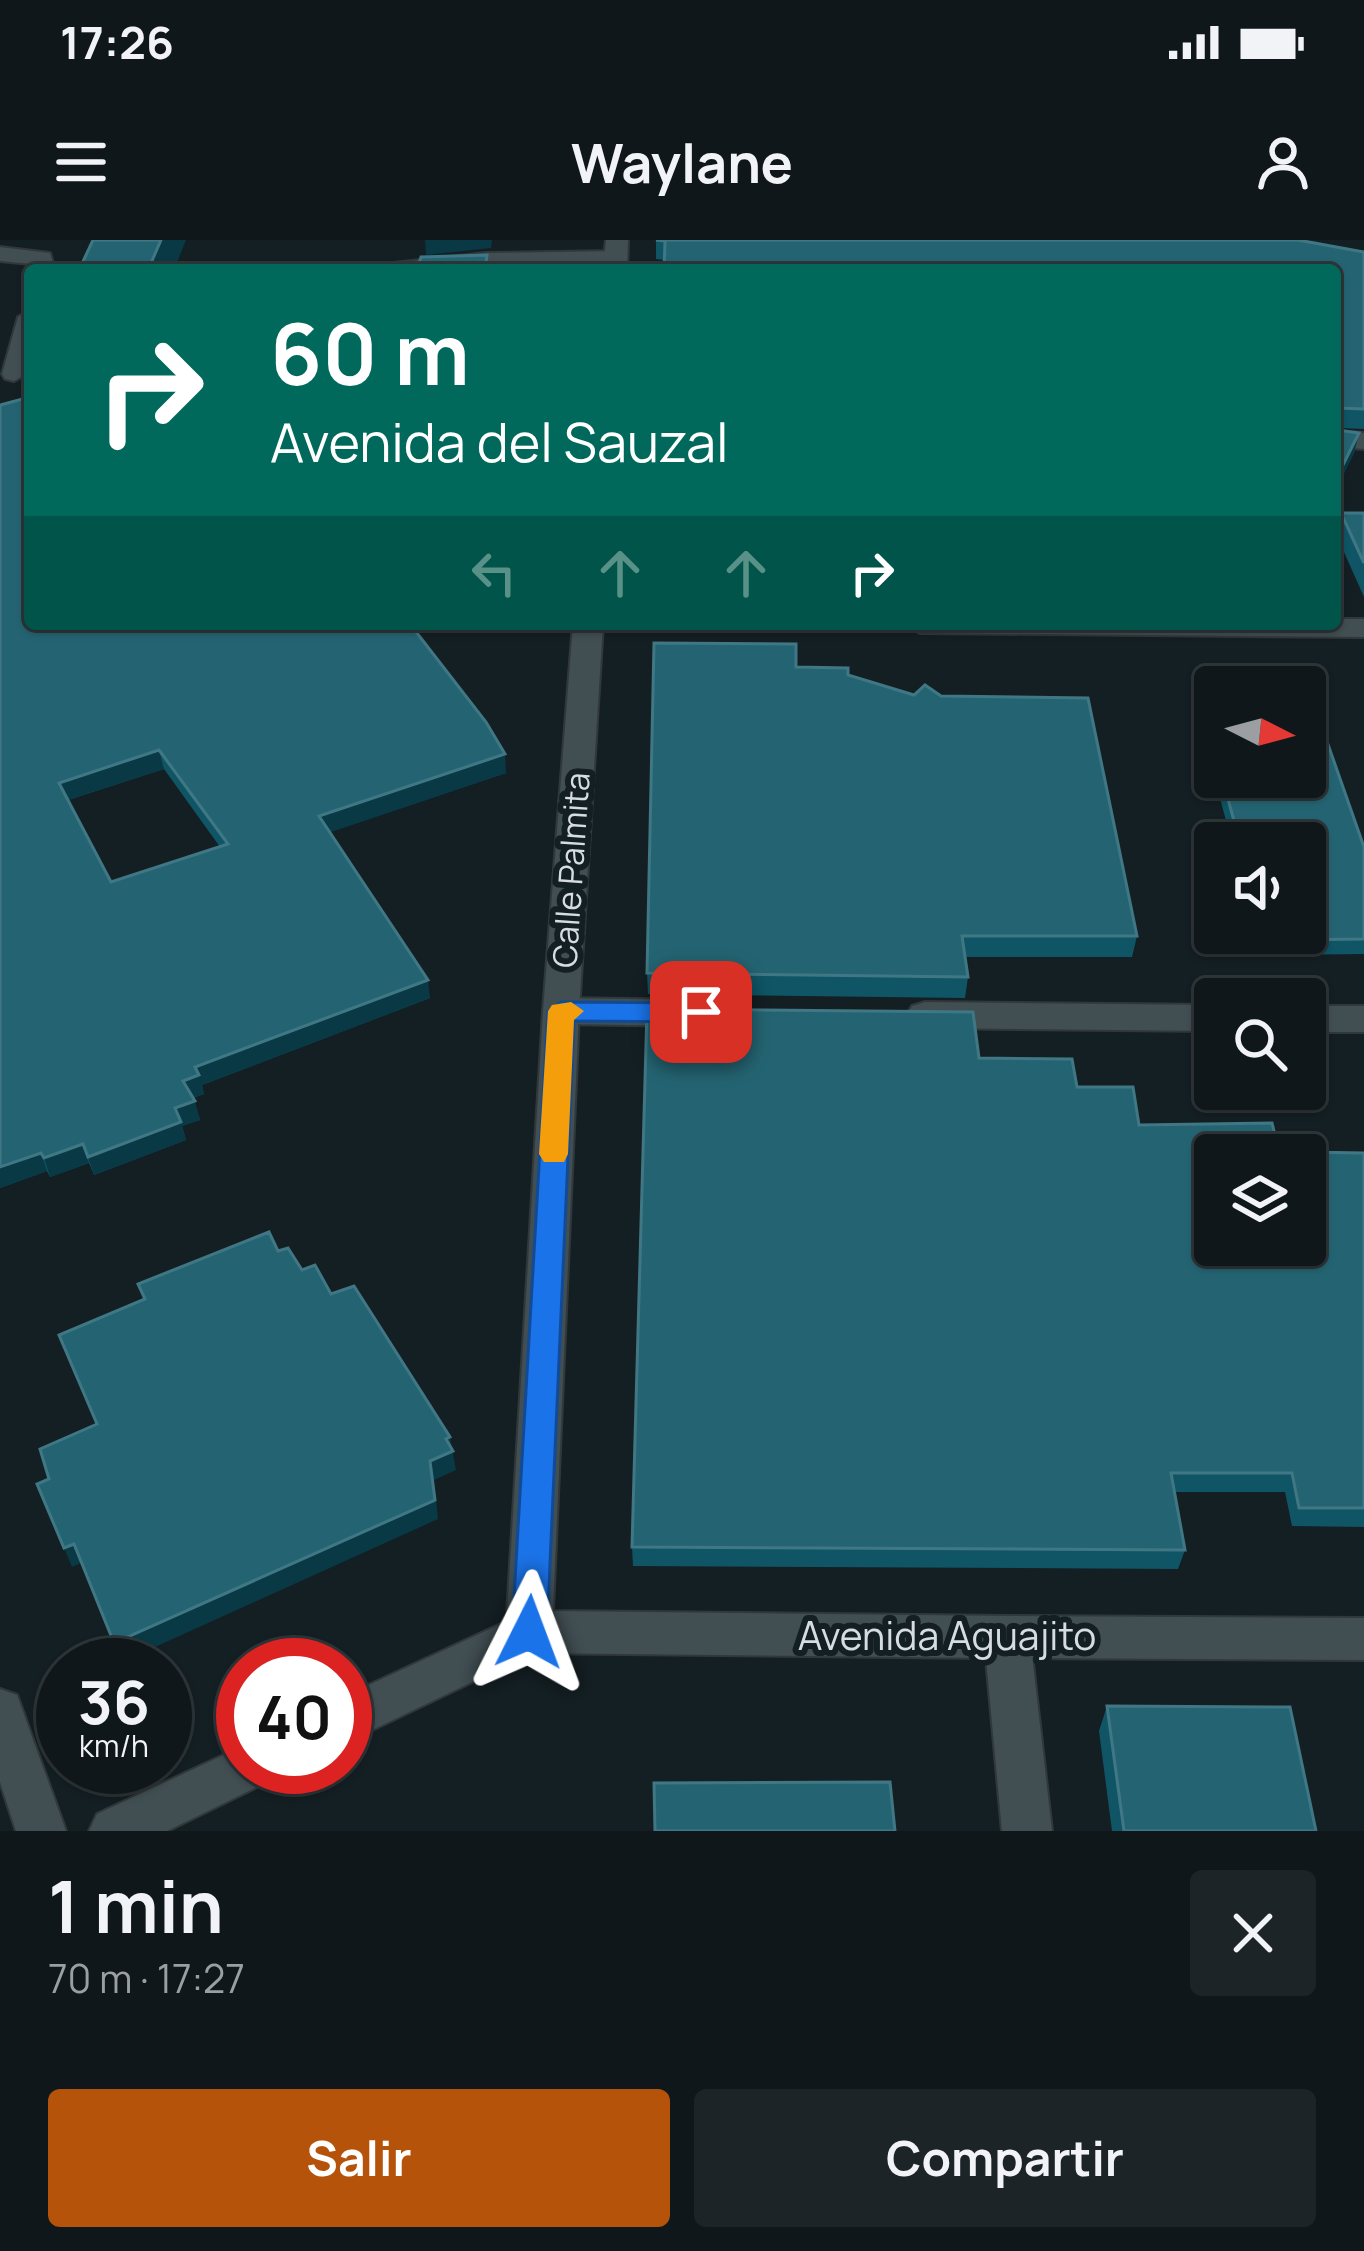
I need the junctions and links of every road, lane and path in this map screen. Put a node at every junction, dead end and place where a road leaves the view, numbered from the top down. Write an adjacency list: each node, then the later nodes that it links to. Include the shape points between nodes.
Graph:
1 (0, 254): 3 (street)
2 (616, 256): 4 (street)
3 (42, 264)
4 (449, 264)
5 (24, 339): 6 (street)
6 (15, 373)
7 (588, 630): 8 (street, Calle Palmita)
8 (561, 1011): 9 (street); 14 (street, Calle Palmita)
9 (725, 1013)
10 (888, 1014): 11 (street)
11 (1194, 1018)
12 (1326, 1018): 13 (street)
13 (1364, 1019)
14 (529, 1632): 15 (street, Avenida Aguajito); 17 (street)
15 (1006, 1636): 16 (street, Avenida Aguajito); 22 (street)
16 (1364, 1639)
17 (372, 1707)
18 (0, 1711): 20 (street)
19 (216, 1782): 21 (street)
20 (40, 1831)
21 (114, 1831)
22 (1027, 1831)

